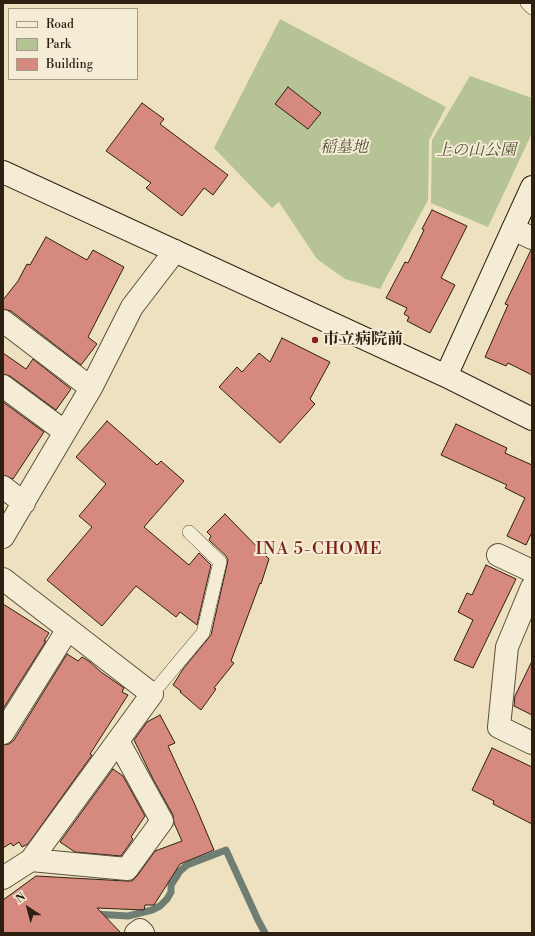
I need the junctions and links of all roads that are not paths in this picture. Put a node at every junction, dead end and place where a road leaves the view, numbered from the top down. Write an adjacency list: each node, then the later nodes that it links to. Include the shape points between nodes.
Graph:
1 (527, 3): 2 (lane)
2 (532, 8)
3 (3, 172): 7 (street)
4 (532, 187): 5 (street)
5 (513, 229): 6 (street); 9 (street)
6 (532, 238)
7 (175, 251): 9 (street); 11 (street, via 132,307)
8 (3, 321): 11 (street)
9 (446, 376): 12 (street)
10 (3, 386): 13 (street)
11 (90, 388): 13 (street)
12 (532, 419)
13 (65, 432): 15 (street)
14 (3, 487): 15 (street)
15 (24, 502): 17 (street)
16 (189, 532): 23 (lane, via 220,562 204,633)
17 (3, 537)
18 (498, 556): 19 (street)
19 (532, 571)
20 (3, 579): 22 (street)
21 (532, 587): 26 (street, via 507,647 499,727)
22 (68, 629): 23 (street); 24 (street)
23 (152, 694): 25 (street)
24 (3, 733)
25 (118, 741): 27 (street); 27 (street, via 162,821 127,870)
26 (532, 742)
27 (31, 860): 28 (street)
28 (3, 878)
29 (136, 933): 30 (street, via 140,930)
30 (143, 933)

